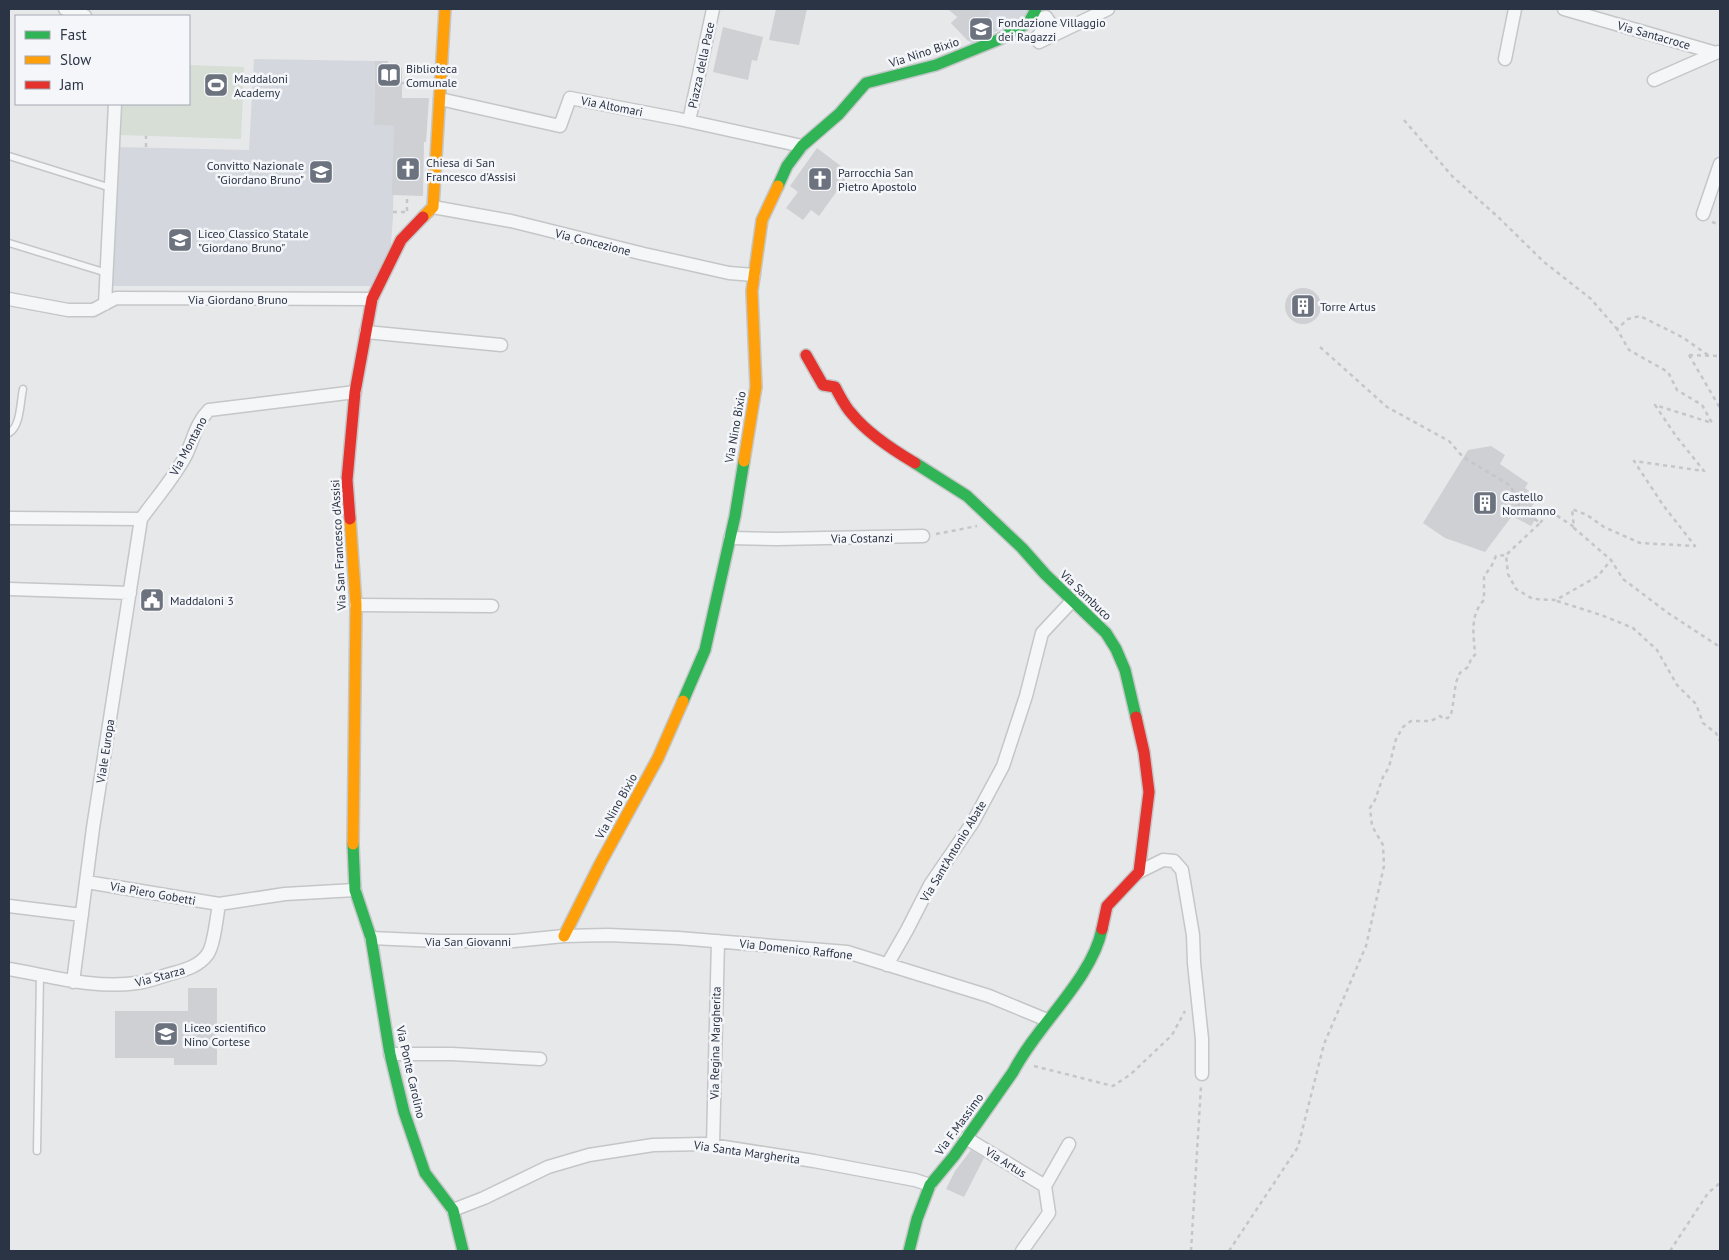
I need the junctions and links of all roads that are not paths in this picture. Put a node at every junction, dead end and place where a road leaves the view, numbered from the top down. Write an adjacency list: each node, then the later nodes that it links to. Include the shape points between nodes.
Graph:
1 (65, 9): 8 (street)
2 (445, 9): 13 (street)
3 (713, 9): 15 (street, Piazza della Pace)
4 (1036, 9): 9 (street, Via Nino Bixio)
5 (1108, 9): 9 (street, via 1039,42 1036,38 1050,23 1046,17)
6 (1515, 9): 11 (street)
7 (1564, 9): 10 (street, Via Santacroce)
8 (82, 15)
9 (1028, 22): 16 (street, Via Nino Bixio, via 1000,39 936,64 866,83 839,114)
10 (1718, 52): 12 (street, Via Santacroce)
11 (1505, 59)
12 (1654, 80)
13 (440, 98): 15 (street, Via Altomari, via 560,126 570,98); 20 (street)
14 (115, 105): 19 (street)
15 (689, 121): 16 (street, Via Altomari)
16 (802, 146): 24 (street, Via Nino Bixio, via 787,166 762,220)
17 (9, 156): 19 (lane)
18 (1720, 164): 21 (street)
19 (111, 188): 23 (street)
20 (433, 207): 24 (street, Via Concezione, via 512,221 729,273); 26 (street, Via San Francesco d'Assisi, via 401,240)
21 (1703, 214)
22 (9, 243): 23 (lane)
23 (107, 273): 27 (street)
24 (754, 275): 37 (street, Via Nino Bixio, via 756,387)
25 (9, 299): 27 (street, Via Giordano Bruno, via 68,310 93,310)
26 (372, 299): 27 (street, Via Giordano Bruno, via 116,298); 28 (street, Via San Francesco d'Assisi)
27 (106, 304)
28 (366, 332): 29 (street); 32 (street, Via San Francesco d'Assisi)
29 (502, 345)
30 (806, 355): 40 (street, Via Sambuco, via 823,385 834,387 851,414 869,431 967,496)
31 (23, 389): 33 (lane, via 17,422)
32 (355, 392): 35 (street, Via Montano, via 209,410 200,419 172,478); 41 (street, Via San Francesco d'Assisi, via 347,480)
33 (9, 434)
34 (9, 518): 35 (street)
35 (141, 519): 39 (street, Viale Europa)
36 (923, 536): 37 (street, Via Costanzi)
37 (730, 538): 49 (street, Via Nino Bixio, via 705,650 658,758)
38 (9, 589): 39 (street)
39 (130, 593): 44 (street, Viale Europa)
40 (1072, 601): 43 (street, Via Sambuco, via 1106,633 1126,670 1149,792); 52 (street, Via Sant'Antonio Abate, via 1042,633 1026,696 1002,766 973,822 930,885)
41 (356, 605): 42 (street); 45 (street, Via San Francesco d'Assisi)
42 (492, 606)
43 (1139, 872): 56 (street, via 1107,906 1101,936 1083,974); 59 (street, via 1163,860 1174,861 1182,870 1193,935)
44 (87, 882): 46 (street, Via Piero Gobetti); 48 (street, Viale Europa)
45 (355, 890): 46 (street, via 285,894); 50 (street, Via Ponte Carolino)
46 (219, 904): 55 (street, Via Starza, via 208,954 193,967 138,983)
47 (9, 906): 48 (street)
48 (82, 915): 55 (street, Viale Europa)
49 (564, 936): 50 (street, Via San Giovanni, via 504,941); 51 (street, Via Domenico Raffone)
50 (371, 938): 57 (street, Via Ponte Carolino)
51 (718, 941): 52 (street, Via Domenico Raffone, via 847,952); 62 (street, Via Regina Margherita)
52 (887, 965): 56 (street, Via Domenico Raffone, via 990,996)
53 (9, 970): 54 (street, Via Starza)
54 (40, 974): 55 (street, Via Starza); 63 (lane)
55 (73, 982)
56 (1047, 1020): 60 (street, Via F.Massimo)
57 (390, 1054): 58 (street); 66 (street, Via Ponte Carolino, via 404,1112 425,1173)
58 (540, 1059)
59 (1202, 1074)
60 (966, 1138): 64 (street, Via F.Massimo); 65 (street, Via Artus)
61 (1069, 1144): 65 (street)
62 (713, 1145): 64 (street, Via Santa Margherita, via 814,1161); 66 (street, Via Santa Margherita, via 653,1145 589,1155 548,1167)
63 (37, 1151)
64 (930, 1185): 68 (street, Via F.Massimo)
65 (1045, 1186): 69 (street, via 1048,1213)
66 (453, 1210): 67 (street, Via Ponte Carolino)
67 (463, 1251)
68 (909, 1251)
69 (1022, 1251)

